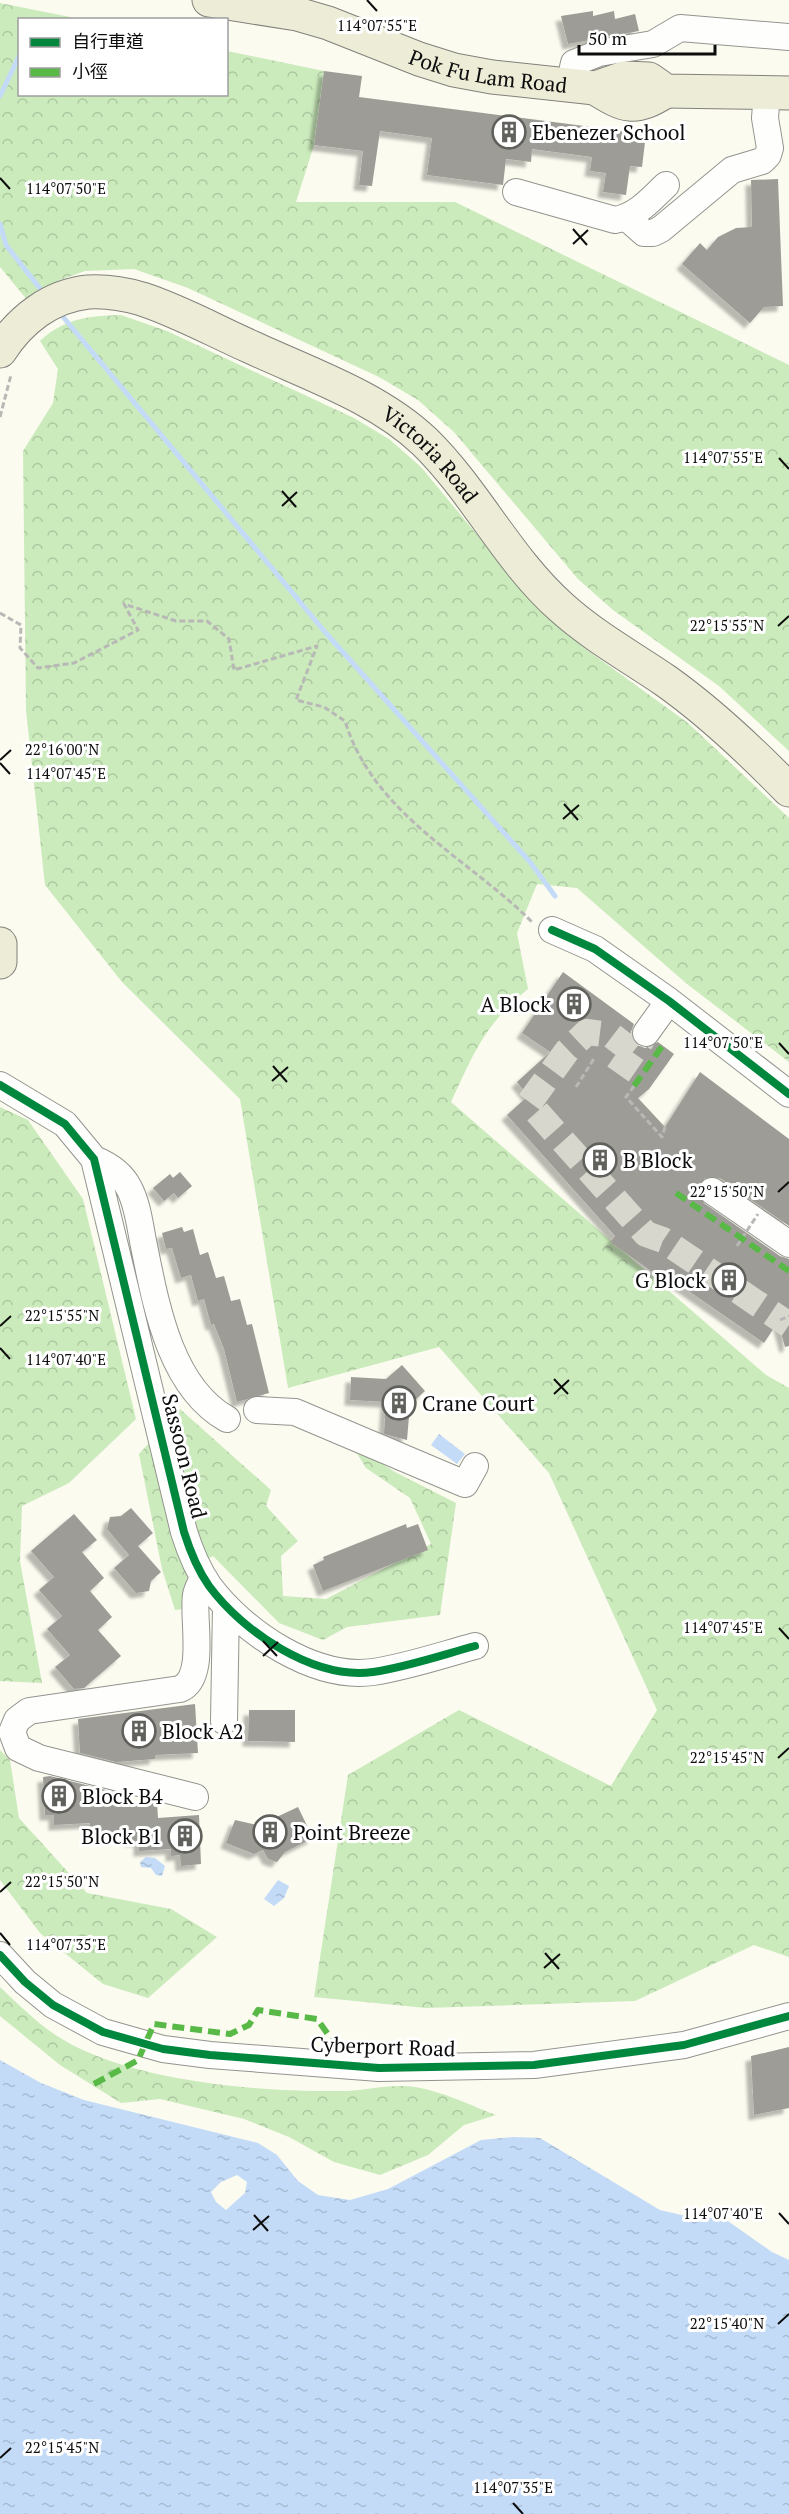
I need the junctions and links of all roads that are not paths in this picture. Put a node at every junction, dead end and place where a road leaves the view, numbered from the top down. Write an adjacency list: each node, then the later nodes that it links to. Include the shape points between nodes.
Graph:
1 (209, 0): 2 (main road, Pok Fu Lam Road)
2 (300, 7): 4 (main road, Pok Fu Lam Road, via 328,23 454,70)
3 (789, 37): 4 (street, via 680,28 653,44 599,53 574,63)
4 (582, 87): 5 (main road, Pok Fu Lam Road, via 628,104 646,104 666,91)
5 (778, 93): 8 (street, via 765,118 770,148 762,161 732,170 653,233 644,233)
6 (666, 185): 8 (street)
7 (516, 192): 8 (street, via 600,217)
8 (627, 218)
9 (10, 349): 10 (main road, Victoria Road, via 45,306 74,294 125,295 171,311 326,381 381,411 439,456 549,596 577,621 690,699)
10 (789, 790)
11 (544, 928): 14 (street, via 595,948)
12 (0, 944): 13 (main road)
13 (0, 962)
14 (669, 1001): 15 (street); 17 (street)
15 (646, 1033)
16 (0, 1085): 18 (street, Sassoon Road, via 65,1124)
17 (789, 1094)
18 (94, 1160): 22 (street, via 114,1170 129,1186 174,1352 198,1398); 24 (street, Sassoon Road, via 184,1532)
19 (712, 1191): 20 (street)
20 (789, 1244)
21 (257, 1410): 23 (street, via 295,1412 465,1484)
22 (227, 1419)
23 (475, 1466)
24 (203, 1577): 25 (street, Sassoon Road); 28 (street, via 196,1595 196,1664 187,1685 29,1711 17,1720 12,1732 18,1748 39,1758)
25 (226, 1606): 26 (street, Sassoon Road, via 303,1662 335,1671 372,1672); 27 (street)
26 (476, 1646)
27 (224, 1721)
28 (195, 1797)
29 (0, 1955): 30 (street, Cyberport Road, via 24,1982 53,2005 103,2032 163,2049 222,2056 378,2068 534,2065 684,2045)
30 (789, 2016)

